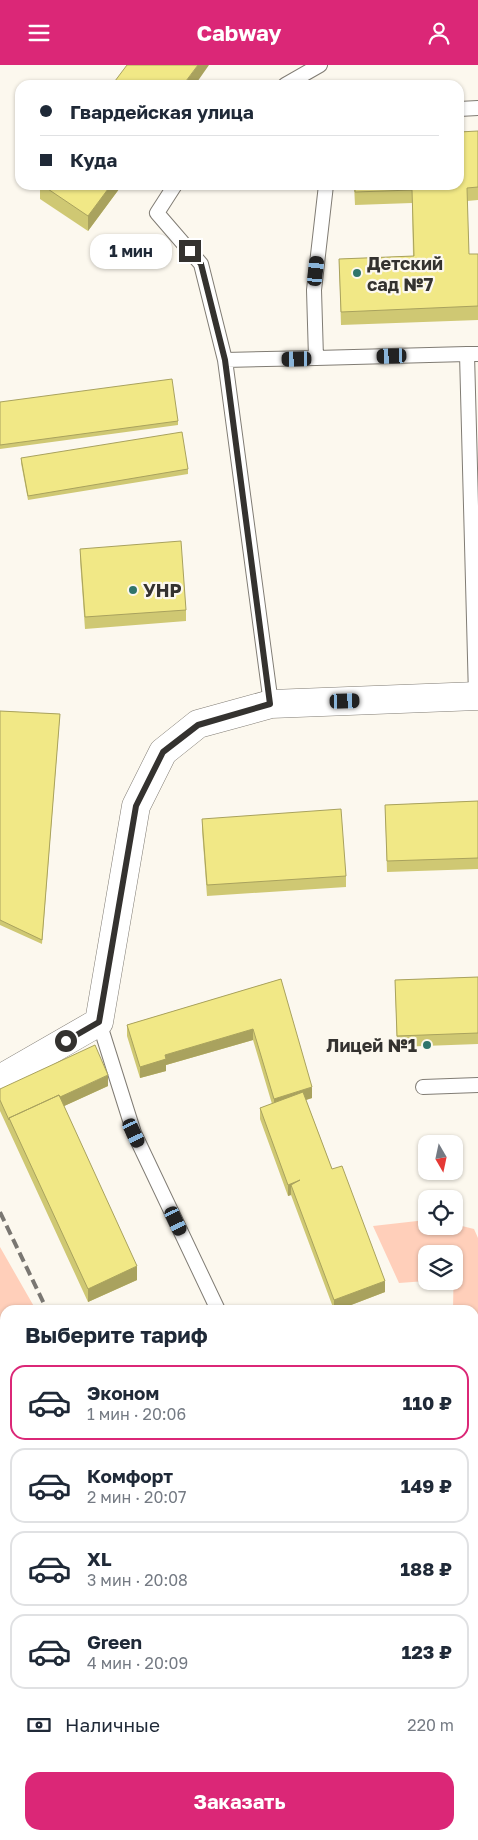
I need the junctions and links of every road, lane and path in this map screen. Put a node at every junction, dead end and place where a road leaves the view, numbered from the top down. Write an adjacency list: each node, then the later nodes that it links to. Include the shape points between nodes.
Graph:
1 (320, 65): 2 (lane)
2 (294, 80)
3 (464, 109): 4 (lane)
4 (478, 109)
5 (172, 190): 9 (lane, via 157,213 201,264)
6 (325, 190): 8 (lane, via 314,290)
7 (473, 354): 8 (lane); 10 (lane)
8 (316, 358): 9 (lane)
9 (225, 360): 11 (lane)
10 (477, 696): 11 (street)
11 (270, 704): 12 (street, via 198,725 163,752 136,806)
12 (99, 1022): 13 (street); 16 (lane, via 134,1133)
13 (0, 1079)
14 (478, 1085): 15 (lane)
15 (424, 1087)
16 (216, 1305)

